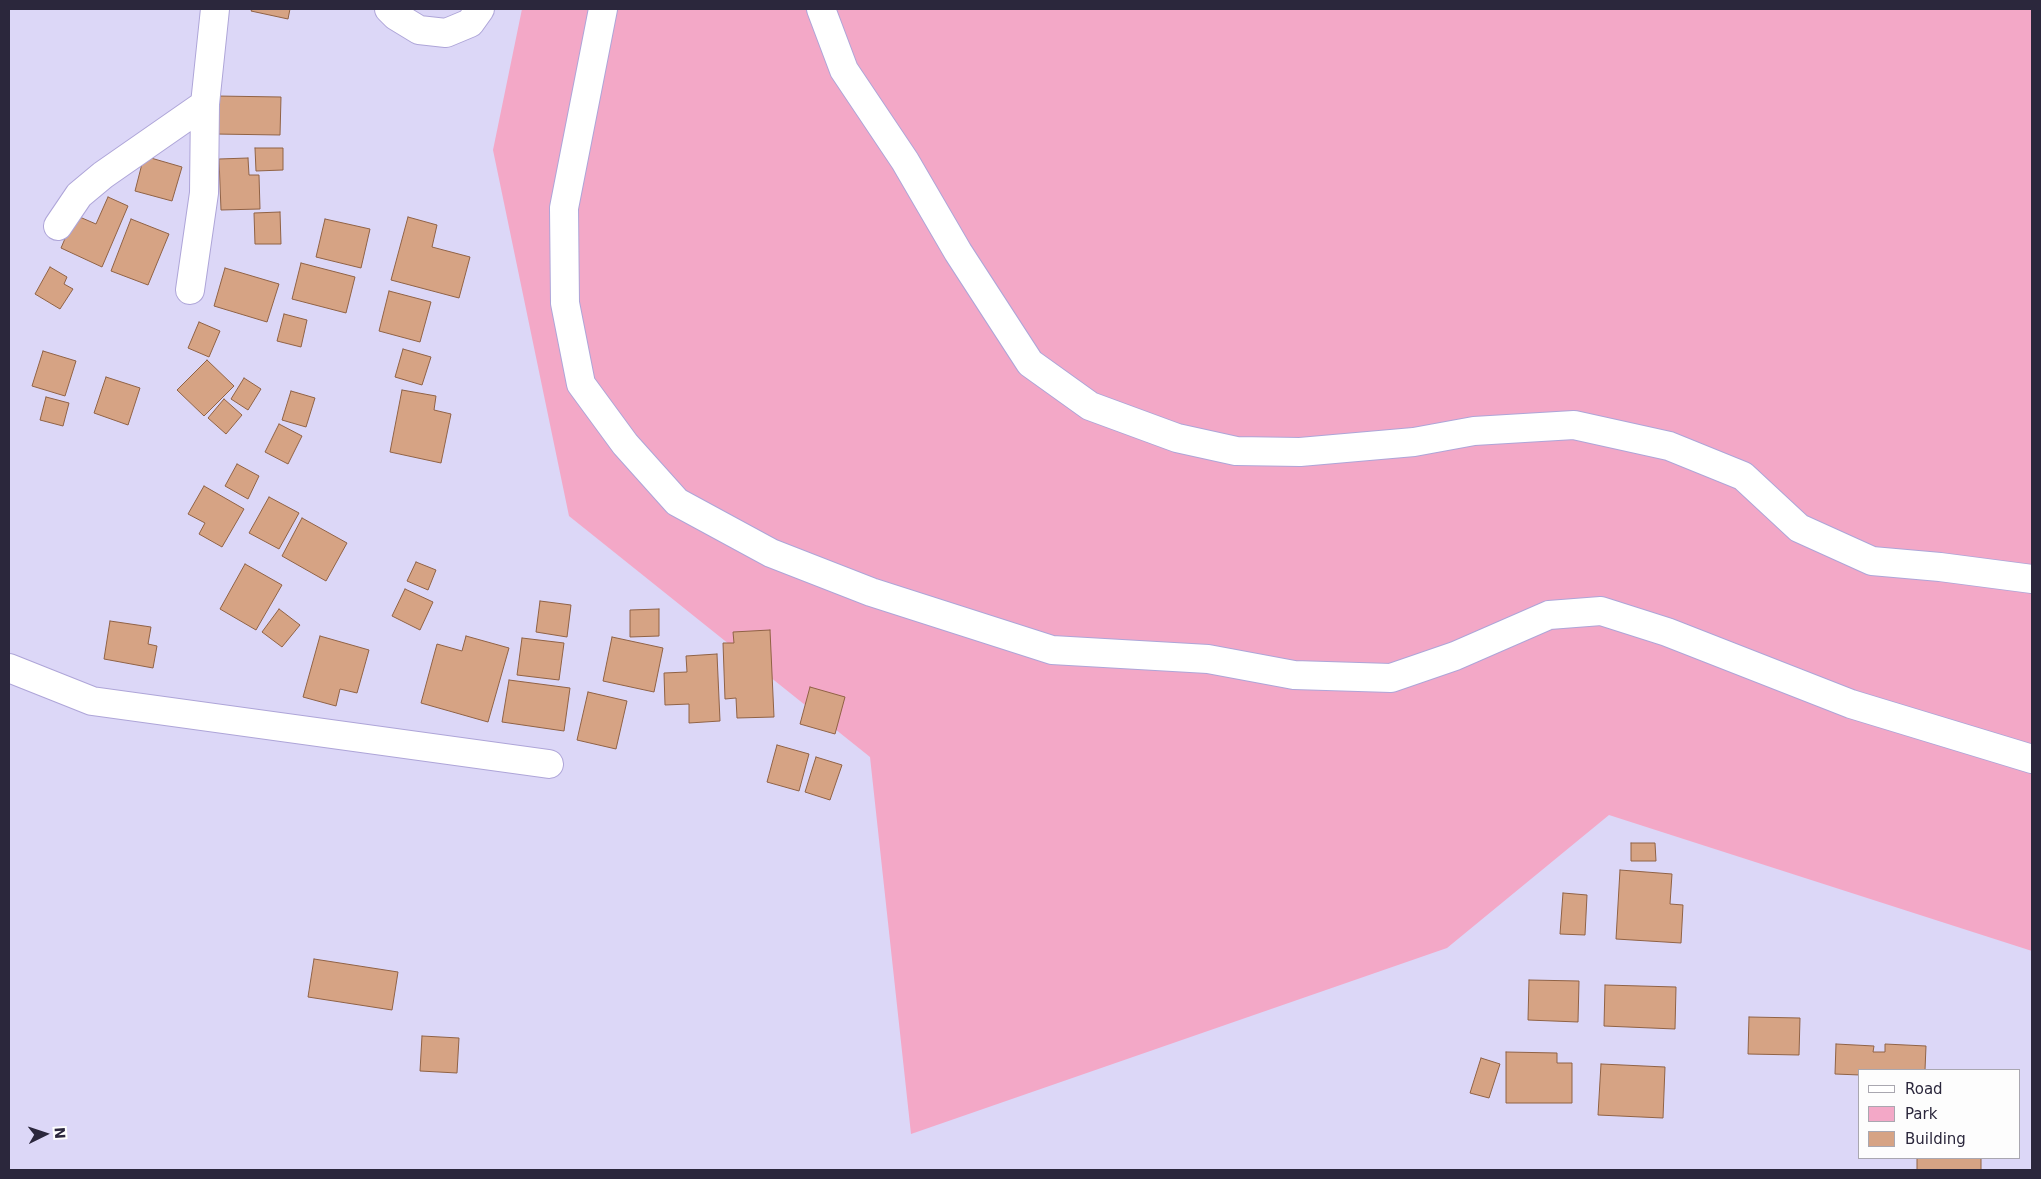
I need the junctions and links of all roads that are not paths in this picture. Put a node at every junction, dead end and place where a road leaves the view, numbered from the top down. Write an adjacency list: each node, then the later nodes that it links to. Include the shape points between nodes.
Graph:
1 (215, 9): 6 (main road)
2 (389, 9): 3 (main road, via 418,30 446,33 470,23)
3 (480, 9)
4 (603, 9): 11 (main road, via 564,208 565,303 581,384 625,444 677,502 771,553 871,592 1052,650 1208,659 1294,675 1391,678 1455,656 1549,615 1601,611 1667,632 1851,704)
5 (821, 9): 9 (main road, via 844,70 905,161 958,252 1030,363 1090,406 1177,438 1236,450 1300,452 1414,442 1474,431 1574,425 1669,446 1743,476 1799,528 1872,561)
6 (205, 104): 7 (main road, via 103,175 79,196); 8 (main road, via 204,193)
7 (58, 226)
8 (190, 290)
9 (2032, 579)
10 (9, 668): 12 (main road, via 92,701)
11 (2032, 760)
12 (549, 764)

